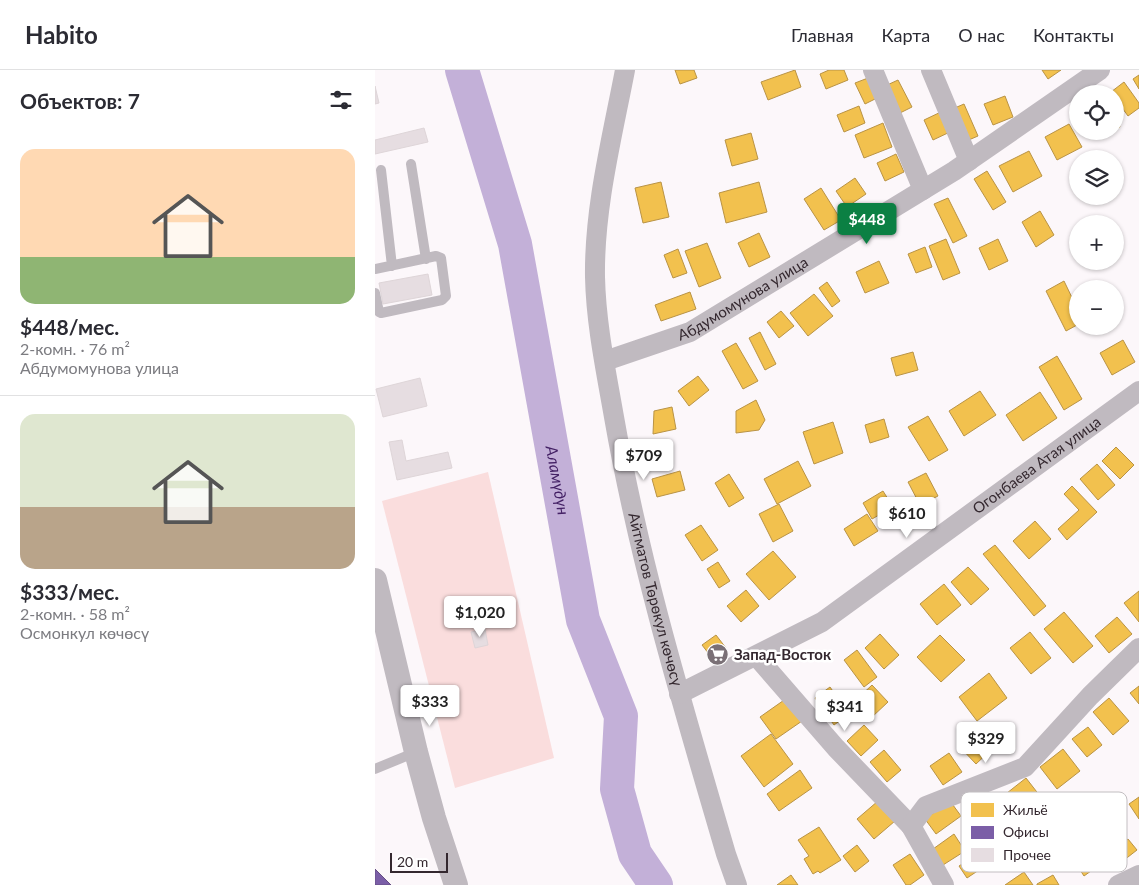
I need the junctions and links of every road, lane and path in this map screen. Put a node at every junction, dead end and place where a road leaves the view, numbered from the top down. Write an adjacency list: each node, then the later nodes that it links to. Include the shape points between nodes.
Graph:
1 (625, 70): 13 (street, Айтматов Төрөкул көчөсү, via 598,219 595,278)
2 (873, 70): 8 (street)
3 (931, 70): 5 (street)
4 (1100, 70): 5 (street, Абдумомунова улица)
5 (969, 161): 8 (street, Абдумомунова улица)
6 (411, 164): 9 (lane)
7 (381, 170): 10 (lane)
8 (923, 190): 13 (street, Абдумомунова улица, via 690,332)
9 (426, 259): 10 (lane); 12 (lane, via 441,258 446,296 442,300 381,313)
10 (393, 266): 11 (lane)
11 (375, 269)
12 (375, 293)
13 (605, 361): 18 (street, Айтматов Төрөкул көчөсү, via 633,511)
14 (1139, 391): 17 (street, Огонбаева Атая улица, via 822,622)
15 (375, 580): 19 (street)
16 (1139, 648): 22 (street, via 1025,767)
17 (757, 657): 18 (street, Огонбаева Атая улица); 23 (street, via 836,748)
18 (679, 694): 26 (street, Айтматов Төрөкул көчөсү)
19 (416, 752): 20 (lane); 25 (street)
20 (375, 769)
21 (961, 792): 23 (street, via 926,806)
22 (962, 792)
23 (911, 826): 27 (street)
24 (1139, 875): 28 (street)
25 (456, 885)
26 (737, 885)
27 (945, 885)
28 (1118, 885)

